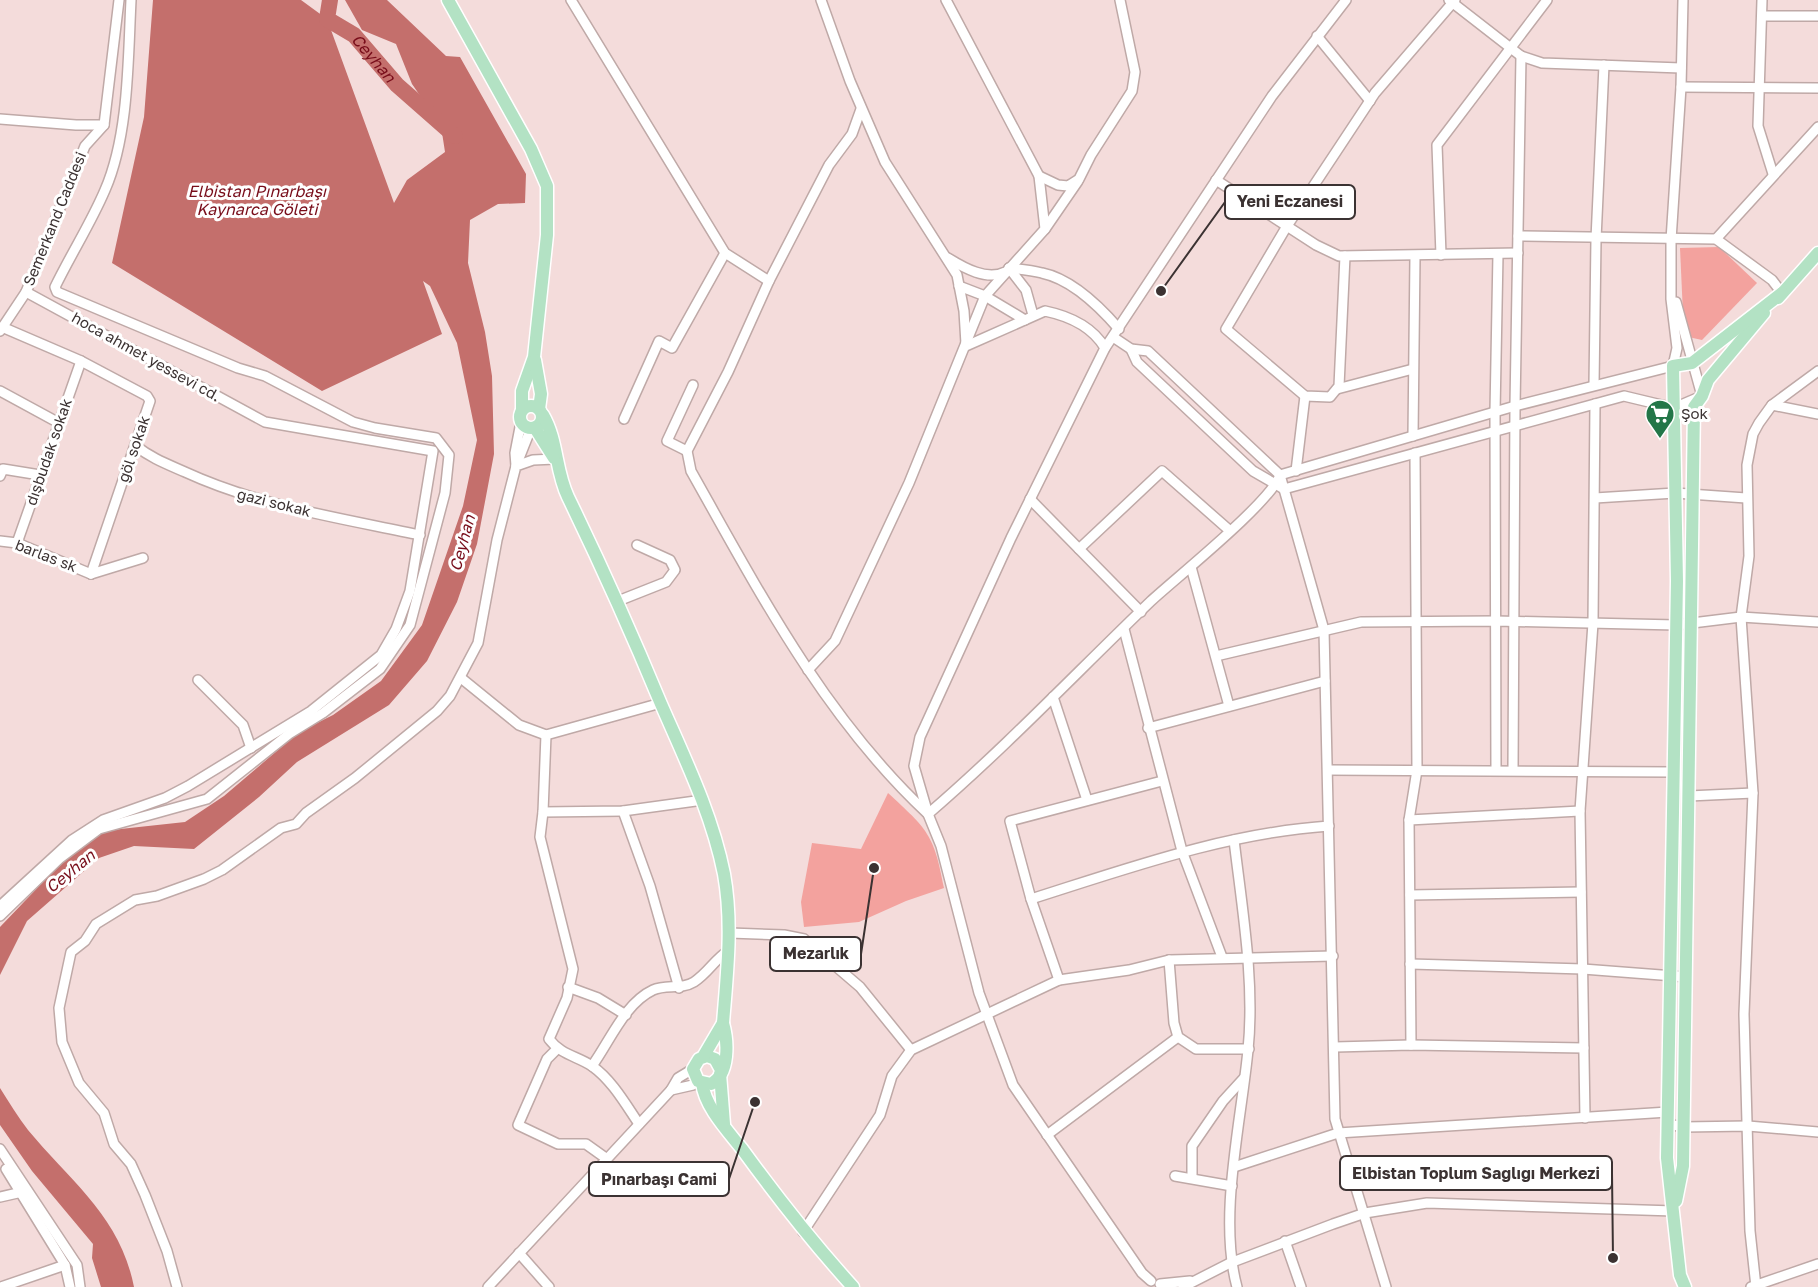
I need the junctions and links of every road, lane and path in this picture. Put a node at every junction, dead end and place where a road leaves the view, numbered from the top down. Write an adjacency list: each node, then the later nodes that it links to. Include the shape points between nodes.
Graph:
1 (120, 0): 26 (street)
2 (131, 0): 153 (street, via 118,145 106,188 55,287 57,292 265,376 353,422 436,438 449,455 445,493 410,625 380,669 207,799 99,828 59,859)
3 (571, 0): 38 (street)
4 (821, 0): 24 (street)
5 (946, 0): 29 (street)
6 (1120, 0): 30 (street, via 1135,72 1131,91)
7 (1346, 0): 15 (street)
8 (1547, 0): 16 (street)
9 (1683, 0): 19 (street)
10 (1762, 0): 13 (street)
11 (1452, 1): 16 (street); 23 (street)
12 (448, 2): 59 (main road, via 531,149 547,186 547,235)
13 (1762, 16): 14 (street); 21 (street)
14 (1818, 16)
15 (1317, 36): 23 (street); 31 (street)
16 (1510, 48): 17 (street); 42 (street, via 1437,145)
17 (1521, 56): 18 (street, via 1542,63); 34 (street)
18 (1604, 65): 19 (street); 35 (street)
19 (1681, 68): 20 (street)
20 (1681, 87): 21 (street); 37 (street)
21 (1759, 87): 22 (street); 28 (street, via 1758,126)
22 (1818, 88)
23 (1370, 101): 32 (street)
24 (861, 109): 45 (street, via 885,162); 47 (street, via 852,134 829,165)
25 (0, 119): 26 (street)
26 (104, 125): 49 (street, Semerkand Caddesi, via 85,146)
27 (1818, 127): 28 (street)
28 (1773, 174): 36 (street)
29 (1039, 176): 30 (street, via 1068,186); 33 (street)
30 (1079, 179): 33 (street)
31 (1216, 180): 32 (street); 54 (street)
32 (1287, 226): 43 (street, via 1316,245); 69 (street, via 1226,329)
33 (1045, 229): 46 (street)
34 (1518, 236): 35 (street); 39 (street)
35 (1596, 239): 37 (street); 66 (street)
36 (1716, 239): 37 (street); 50 (street, via 1772,280)
37 (1671, 240): 61 (street, via 1674,296); 62 (street, via 1671,299 1677,348)
38 (725, 253): 47 (street); 78 (street, via 672,348 659,342)
39 (1518, 253): 41 (street); 73 (street)
40 (1818, 253): 50 (main road)
41 (1498, 254): 42 (street); 76 (street)
42 (1441, 255): 44 (street)
43 (1345, 256): 44 (street); 67 (street)
44 (1415, 256): 63 (street)
45 (946, 257): 46 (street, via 980,273 1003,274); 48 (street)
46 (1009, 268): 51 (street); 52 (street, via 1026,290); 54 (street, via 1044,273 1062,282 1107,314)
47 (769, 280): 85 (street)
48 (959, 286): 51 (street); 56 (street)
49 (26, 292): 53 (street, Semerkand Caddesi); 99 (street, hoca ahmet yessevi cd., via 265,422 433,451)
50 (1782, 293): 61 (main road); 70 (main road, via 1708,380)
51 (985, 296): 52 (street); 56 (street)
52 (1029, 317): 56 (street); 57 (street, via 1045,311 1066,316 1086,327)
53 (1, 329): 60 (street)
54 (1119, 329): 55 (street)
55 (1113, 337): 57 (street); 58 (street)
56 (966, 346): 120 (street, via 909,483 836,640)
57 (1105, 348): 97 (street)
58 (1131, 349): 92 (street, via 1137,362 1253,471); 92 (street, via 1148,351)
59 (534, 357): 75 (main road); 79 (main road, via 522,391)
60 (81, 361): 80 (street, dışbudak sokak); 84 (street, göl sokak, via 147,396 150,401)
61 (1692, 363): 62 (main road); 70 (street)
62 (1673, 366): 66 (street); 74 (main road)
63 (1413, 369): 67 (street); 83 (street)
64 (1818, 370): 72 (street)
65 (693, 385): 85 (street, via 667,441)
66 (1594, 385): 73 (street)
67 (1337, 389): 69 (street, via 1330,397)
68 (0, 391): 80 (street)
69 (1305, 396): 89 (street)
70 (1702, 396): 74 (street); 94 (main road, via 1694,407)
71 (1595, 404): 74 (street, via 1624,396); 81 (street); 95 (street)
72 (1772, 405): 77 (street); 96 (street, via 1753,434 1749,448)
73 (1515, 406): 76 (street); 81 (street)
74 (1674, 408): 93 (main road)
75 (541, 412): 79 (main road, via 541,423); 79 (main road, via 528,406); 87 (main road, via 553,432)
76 (1495, 412): 82 (street); 83 (street)
77 (1818, 414)
78 (624, 419)
79 (528, 422): 87 (main road); 88 (street, via 514,453)
80 (59, 423): 90 (street, dışbudak sokak)
81 (1515, 425): 82 (street); 111 (street)
82 (1495, 431): 86 (street); 110 (street)
83 (1413, 436): 89 (street)
84 (136, 446): 99 (street, gazi sokak, via 148,456 221,489 282,507); 106 (street, göl sokak)
85 (687, 451): 120 (street, via 691,471)
86 (1414, 453): 92 (street); 112 (street)
87 (555, 459): 88 (street); 107 (main road, via 562,484)
88 (516, 466): 121 (street, via 497,540 478,643)
89 (1296, 471): 92 (street)
90 (40, 475): 91 (street, via 3,469); 101 (street, dışbudak sokak)
91 (0, 476)
92 (1280, 482): 98 (street); 118 (street)
93 (1675, 493): 94 (street); 95 (street); 116 (main road)
94 (1693, 494): 96 (street); 115 (main road)
95 (1594, 498): 114 (street)
96 (1746, 498): 109 (street, via 1749,556)
97 (1030, 499): 103 (street); 144 (street, via 920,737 914,766)
98 (1229, 530): 103 (street, via 1162,471); 105 (street)
99 (420, 535): 129 (street, via 410,591 381,655 310,711)
100 (0, 541): 101 (street, barlas sk)
101 (17, 543): 106 (street, barlas sk)
102 (637, 545): 107 (street, via 670,560 675,570 666,582)
103 (1079, 549): 108 (street)
104 (143, 558): 106 (street)
105 (1191, 567): 108 (street); 119 (street)
106 (91, 573)
107 (618, 601): 125 (main road)
108 (1141, 612): 117 (street)
109 (1741, 617): 113 (street); 115 (street); 137 (street)
110 (1496, 621): 111 (street); 112 (street); 132 (street)
111 (1516, 621): 114 (street); 133 (street)
112 (1416, 622): 118 (street, via 1362,622); 131 (street)
113 (1818, 622)
114 (1593, 623): 116 (street); 134 (street)
115 (1691, 624): 116 (street); 138 (main road)
116 (1676, 625): 135 (main road)
117 (1124, 629): 124 (street); 127 (street)
118 (1324, 630): 119 (street); 123 (street)
119 (1216, 656): 126 (street)
120 (808, 670): 144 (street, via 873,758)
121 (461, 678): 128 (street, via 519,725); 215 (street, via 432,716 296,824 281,828 204,879 135,900 96,924 85,941 71,952 59,1008 62,1042 79,1083 104,1113 114,1144 136,1174)
122 (198, 680): 129 (street, via 243,725)
123 (1325, 681): 126 (street); 130 (street)
124 (1053, 697): 140 (street); 144 (street)
125 (661, 703): 128 (street); 139 (main road)
126 (1229, 706): 127 (street)
127 (1148, 728): 136 (street)
128 (546, 735): 143 (street)
129 (250, 748): 152 (street, via 165,798 102,820 72,840)
130 (1328, 770): 131 (street); 146 (street)
131 (1417, 770): 132 (street); 145 (street)
132 (1496, 770): 133 (street)
133 (1514, 770): 134 (street)
134 (1583, 770): 135 (street); 142 (street)
135 (1674, 772): 162 (main road)
136 (1162, 781): 140 (street); 148 (street)
137 (1753, 793): 138 (street); 187 (street, via 1744,1014)
138 (1689, 796): 163 (main road)
139 (703, 800): 141 (street); 154 (main road, via 724,874)
140 (1087, 800): 151 (street, via 1010,821)
141 (623, 811): 143 (street); 166 (street, via 650,886)
142 (1581, 811): 145 (street); 149 (street)
143 (543, 812): 165 (street, via 540,837 573,969)
144 (928, 814): 168 (street)
145 (1409, 820): 150 (street)
146 (1329, 826): 147 (street, via 1281,830); 157 (street)
147 (1234, 840): 148 (street); 156 (street)
148 (1182, 851): 151 (street); 158 (street)
149 (1581, 892): 150 (street); 161 (street)
150 (1410, 895): 160 (street)
151 (1031, 899): 164 (street)
152 (0, 906)
153 (0, 916)
154 (730, 933): 155 (main road); 176 (street, via 804,939 860,987)
155 (729, 951): 166 (street, via 693,983); 169 (main road)
156 (1248, 956): 157 (street); 158 (street); 175 (street)
157 (1333, 956): 172 (street)
158 (1222, 957): 159 (street)
159 (1169, 960): 164 (street); 170 (street)
160 (1410, 964): 161 (street); 171 (street)
161 (1582, 969): 162 (street); 173 (street)
162 (1671, 977): 163 (street); 184 (main road)
163 (1687, 977): 188 (main road)
164 (1059, 980): 168 (street)
165 (568, 987): 167 (street, via 598,998); 174 (street, via 549,1039)
166 (679, 988): 167 (street, via 656,988 638,998)
167 (626, 1015): 178 (street)
168 (988, 1015): 176 (street); 191 (street, via 1013,1085)
169 (723, 1023): 177 (main road); 179 (main road, via 727,1047)
170 (1178, 1037): 175 (street, via 1196,1049); 191 (street)
171 (1411, 1045): 172 (street); 173 (street)
172 (1335, 1047): 190 (street)
173 (1584, 1048): 183 (street)
174 (557, 1049): 178 (street); 193 (street, via 547,1059 518,1125 558,1144 586,1144)
175 (1249, 1049): 181 (street)
176 (910, 1050): 203 (street, via 892,1076 880,1115)
177 (703, 1057): 179 (main road, via 715,1059); 180 (main road, via 696,1062)
178 (592, 1066): 185 (street)
179 (721, 1072): 180 (main road, via 715,1082); 186 (main road)
180 (698, 1078): 182 (street, via 693,1085); 182 (street, via 678,1078); 186 (main road, via 703,1095)
181 (1244, 1078): 195 (street); 197 (street, via 1192,1146)
182 (671, 1090): 185 (street)
183 (1585, 1118): 184 (street); 190 (street)
184 (1667, 1118): 188 (street); 201 (main road, via 1667,1158)
185 (639, 1124): 193 (street)
186 (724, 1125): 203 (main road)
187 (1749, 1126): 188 (street); 189 (street); 211 (street)
188 (1684, 1127): 201 (main road, via 1683,1166)
189 (1818, 1132)
190 (1338, 1133): 195 (street); 202 (street)
191 (1047, 1135): 210 (street)
192 (0, 1149): 214 (street, via 77,1265)
193 (607, 1159): 205 (street)
194 (0, 1160): 199 (street)
195 (1234, 1167): 198 (street)
196 (1175, 1176): 197 (street)
197 (1192, 1177): 198 (street)
198 (1232, 1186): 206 (street)
199 (22, 1192): 200 (street); 208 (street)
200 (0, 1197)
201 (1674, 1210): 202 (street, via 1427,1203); 223 (main road)
202 (1365, 1214): 204 (street); 222 (street)
203 (803, 1232): 218 (main road)
204 (1285, 1241): 206 (street); 221 (street)
205 (519, 1253): 216 (street); 217 (street)
206 (1230, 1263): 209 (street); 220 (street)
207 (1818, 1264): 211 (street)
208 (65, 1265): 212 (street); 213 (street)
209 (1195, 1280): 210 (street); 219 (street)
210 (1154, 1285)
211 (1754, 1286)
212 (0, 1287)
213 (70, 1287)
214 (81, 1287)
215 (177, 1287)
216 (488, 1287)
217 (549, 1287)
218 (852, 1287)
219 (1183, 1287)
220 (1237, 1287)
221 (1301, 1287)
222 (1386, 1287)
223 (1684, 1287)

